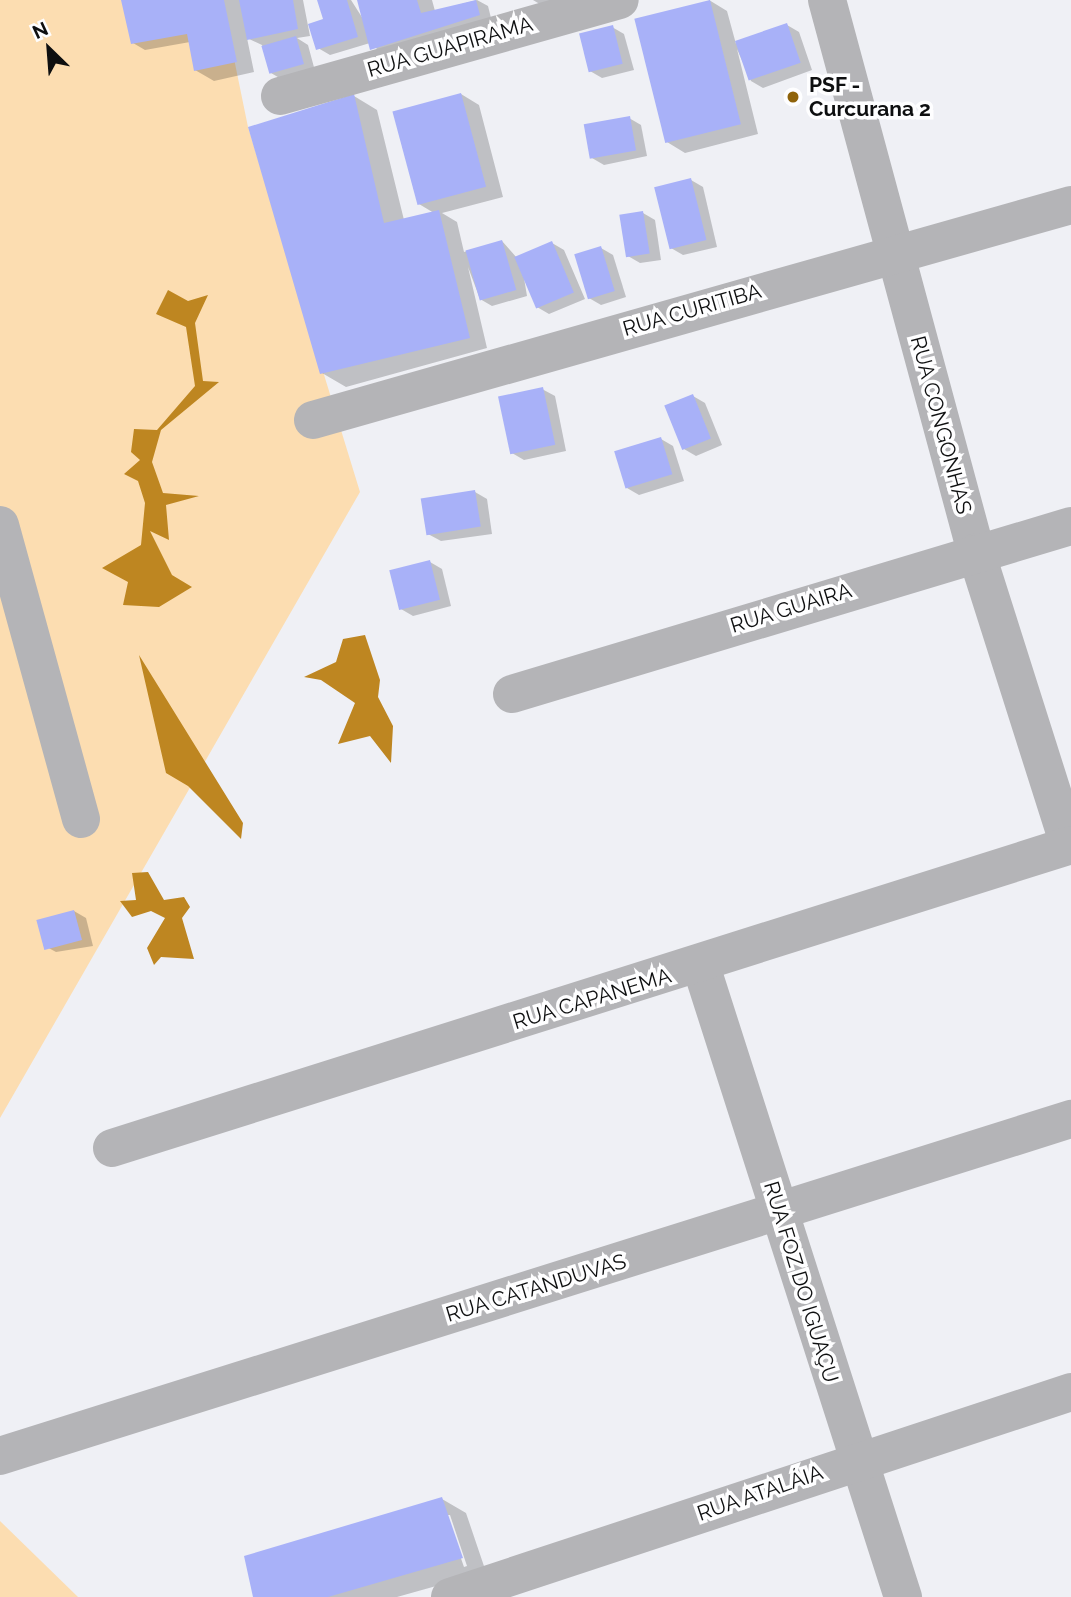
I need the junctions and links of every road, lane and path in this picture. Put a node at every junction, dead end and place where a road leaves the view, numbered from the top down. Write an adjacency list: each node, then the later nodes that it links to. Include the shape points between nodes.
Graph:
1 (620, 0): 3 (street, RUA GUAPIRAMA)
2 (827, 0): 6 (street, RUA CONGONHAS)
3 (505, 15): 4 (street, RUA GUAPIRAMA)
4 (280, 96)
5 (1071, 205): 6 (street, RUA CURITIBA)
6 (894, 252): 7 (street, RUA CURITIBA); 10 (street, RUA CONGONHAS)
7 (313, 420)
8 (0, 525): 12 (street)
9 (1071, 526): 10 (street, RUA GUAIRA)
10 (976, 552): 11 (street, RUA GUAIRA); 13 (street, RUA CONGONHAS)
11 (512, 694)
12 (80, 819)
13 (1070, 845): 14 (street, RUA CAPANEMA)
14 (701, 966): 16 (street, RUA CAPANEMA); 17 (street, RUA FOZ DO IGUAÇU)
15 (1071, 1119): 17 (street, RUA CATANDUVAS)
16 (112, 1148)
17 (780, 1212): 19 (street, RUA CATANDUVAS); 20 (street, RUA FOZ DO IGUAÇU)
18 (1071, 1392): 20 (street, RUA ATALÁIA)
19 (0, 1456)
20 (857, 1460): 21 (street, RUA ATALÁIA); 22 (street, RUA FOZ DO IGUAÇU)
21 (450, 1597)
22 (903, 1597)

